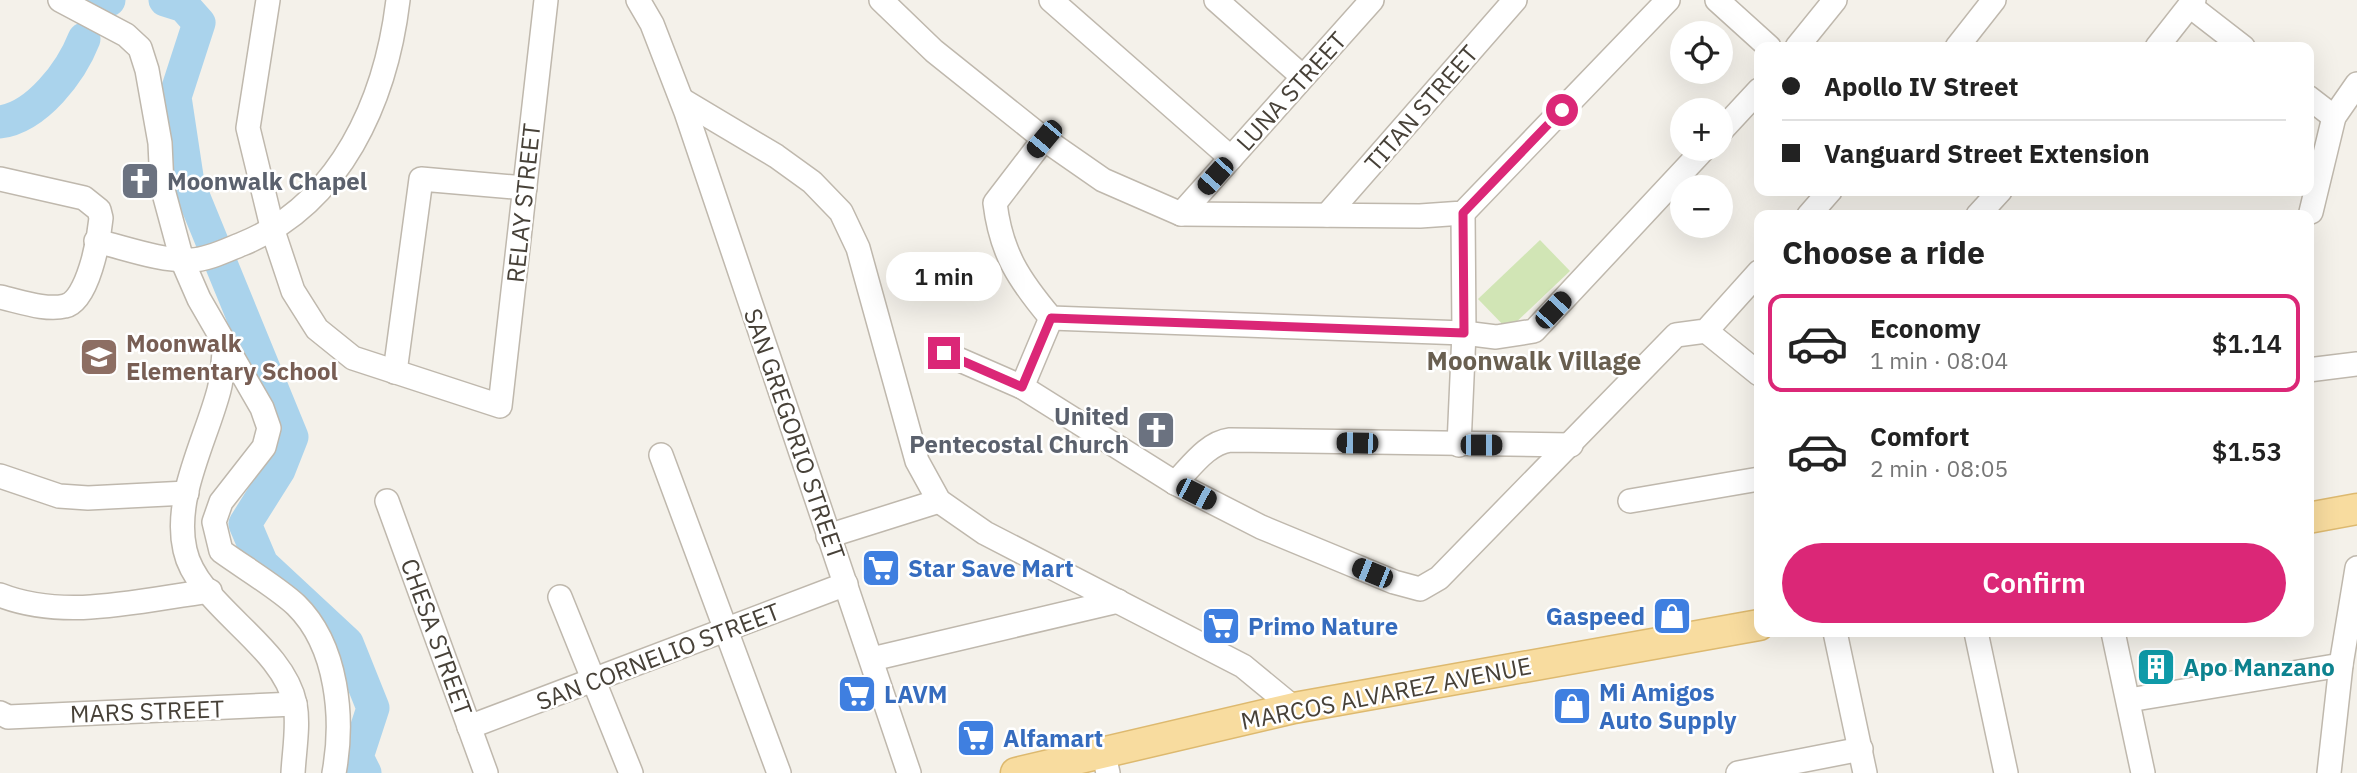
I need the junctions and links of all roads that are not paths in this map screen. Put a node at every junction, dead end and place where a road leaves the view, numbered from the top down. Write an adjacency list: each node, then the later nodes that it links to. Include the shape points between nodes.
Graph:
1 (60, 0): 43 (street, via 126,35 140,48 160,143 162,186)
2 (268, 0): 41 (street, via 248,128)
3 (398, 0): 41 (street, via 388,62 368,117 316,195)
4 (545, 0): 32 (street, RELAY STREET)
5 (638, 0): 24 (street, SAN GREGORIO STREET)
6 (881, 0): 28 (street, via 934,51)
7 (1051, 0): 29 (street)
8 (1216, 0): 21 (street)
9 (1373, 0): 21 (street, LUNA STREET)
10 (1515, 0): 40 (street, TITAN STREET)
11 (1668, 0): 38 (street)
12 (1717, 0): 16 (street)
13 (1835, 0): 17 (street)
14 (1994, 0): 18 (street)
15 (2192, 3): 19 (street); 20 (street)
16 (1763, 42)
17 (1801, 42)
18 (1967, 42)
19 (2161, 42)
20 (2237, 42)
21 (1303, 77): 29 (street, LUNA STREET)
22 (2357, 84): 26 (street)
23 (1754, 95): 27 (street)
24 (681, 98): 64 (street, via 776,156 812,182 841,212 858,248 917,461); 68 (street, SAN GREGORIO STREET)
25 (2314, 102): 26 (street)
26 (2334, 117): 37 (street)
27 (1733, 118)
28 (1044, 139): 39 (street, via 1103,180); 46 (street, via 995,203 999,231 1021,282)
29 (1231, 158): 39 (street, LUNA STREET)
30 (1693, 161): 48 (street, via 1534,331 1496,337)
31 (0, 179): 42 (street, via 92,202 101,218)
32 (525, 188): 54 (street, via 421,179); 54 (street, RELAY STREET, via 500,406)
33 (1826, 196): 35 (street)
34 (1995, 196): 36 (street)
35 (1813, 210)
36 (1983, 210)
37 (2311, 210)
38 (1463, 213): 40 (street); 48 (street)
39 (1181, 214): 40 (street)
40 (1327, 215)
41 (273, 231): 43 (street); 54 (street, via 293,291 317,329 354,358)
42 (96, 241): 43 (street); 45 (street, via 82,291 67,306)
43 (191, 260): 49 (street, via 199,299)
44 (1754, 278): 47 (street)
45 (0, 297)
46 (1051, 318): 48 (street); 55 (street)
47 (1706, 331): 53 (street); 57 (street, via 1676,335)
48 (1464, 333): 56 (street)
49 (225, 343): 62 (street, via 220,387); 91 (street, via 269,428 264,447 221,502 214,522 221,551 296,606 321,641 339,707)
50 (944, 353): 55 (street)
51 (2357, 364): 52 (street)
52 (2314, 369)
53 (1754, 370)
54 (395, 372)
55 (1022, 387): 61 (street)
56 (1459, 445): 57 (street); 61 (street, via 1230,440 1213,446)
57 (1571, 445): 61 (street, via 1440,578 1420,589 1261,527)
58 (660, 455): 76 (street)
59 (0, 477): 62 (street, via 59,496)
60 (1754, 480): 65 (street)
61 (1175, 483)
62 (187, 493): 71 (street, via 182,531 185,551 191,571)
63 (387, 501): 87 (street, CHESA STREET)
64 (939, 501): 68 (street); 74 (street, via 985,533)
65 (1630, 501)
66 (2357, 509): 67 (main road)
67 (2314, 517)
68 (828, 536): 70 (street, SAN GREGORIO STREET)
69 (2357, 568): 81 (street)
70 (846, 584): 76 (street, SAN CORNELIO STREET); 80 (street, SAN GREGORIO STREET)
71 (210, 591): 72 (street, via 64,609 40,608); 84 (street, via 275,663)
72 (0, 595)
73 (560, 597): 82 (street)
74 (1118, 601): 80 (street); 85 (street, via 1243,666)
75 (1754, 626): 85 (main road, MARCOS ALVAREZ AVENUE)
76 (726, 630): 82 (street, SAN CORNELIO STREET); 94 (street)
77 (1836, 637): 88 (street)
78 (1977, 637): 99 (street)
79 (2114, 637): 83 (street)
80 (872, 659): 95 (street, SAN GREGORIO STREET)
81 (2341, 665): 83 (street); 101 (street)
82 (593, 680): 87 (street, SAN CORNELIO STREET); 93 (street)
83 (2129, 700): 100 (street)
84 (295, 704): 86 (street, MARS STREET, via 8,717); 90 (street)
85 (1294, 708): 89 (main road, MARCOS ALVAREZ AVENUE)
86 (0, 713)
87 (469, 727): 92 (street, CHESA STREET)
88 (1861, 749): 97 (street); 98 (street)
89 (1106, 762): 96 (main road, MARCOS ALVAREZ AVENUE)
90 (293, 773)
91 (334, 773)
92 (486, 773)
93 (631, 773)
94 (779, 773)
95 (909, 773)
96 (1016, 773)
97 (1738, 773)
98 (1865, 773)
99 (2006, 773)
100 (2143, 773)
101 (2329, 773)

